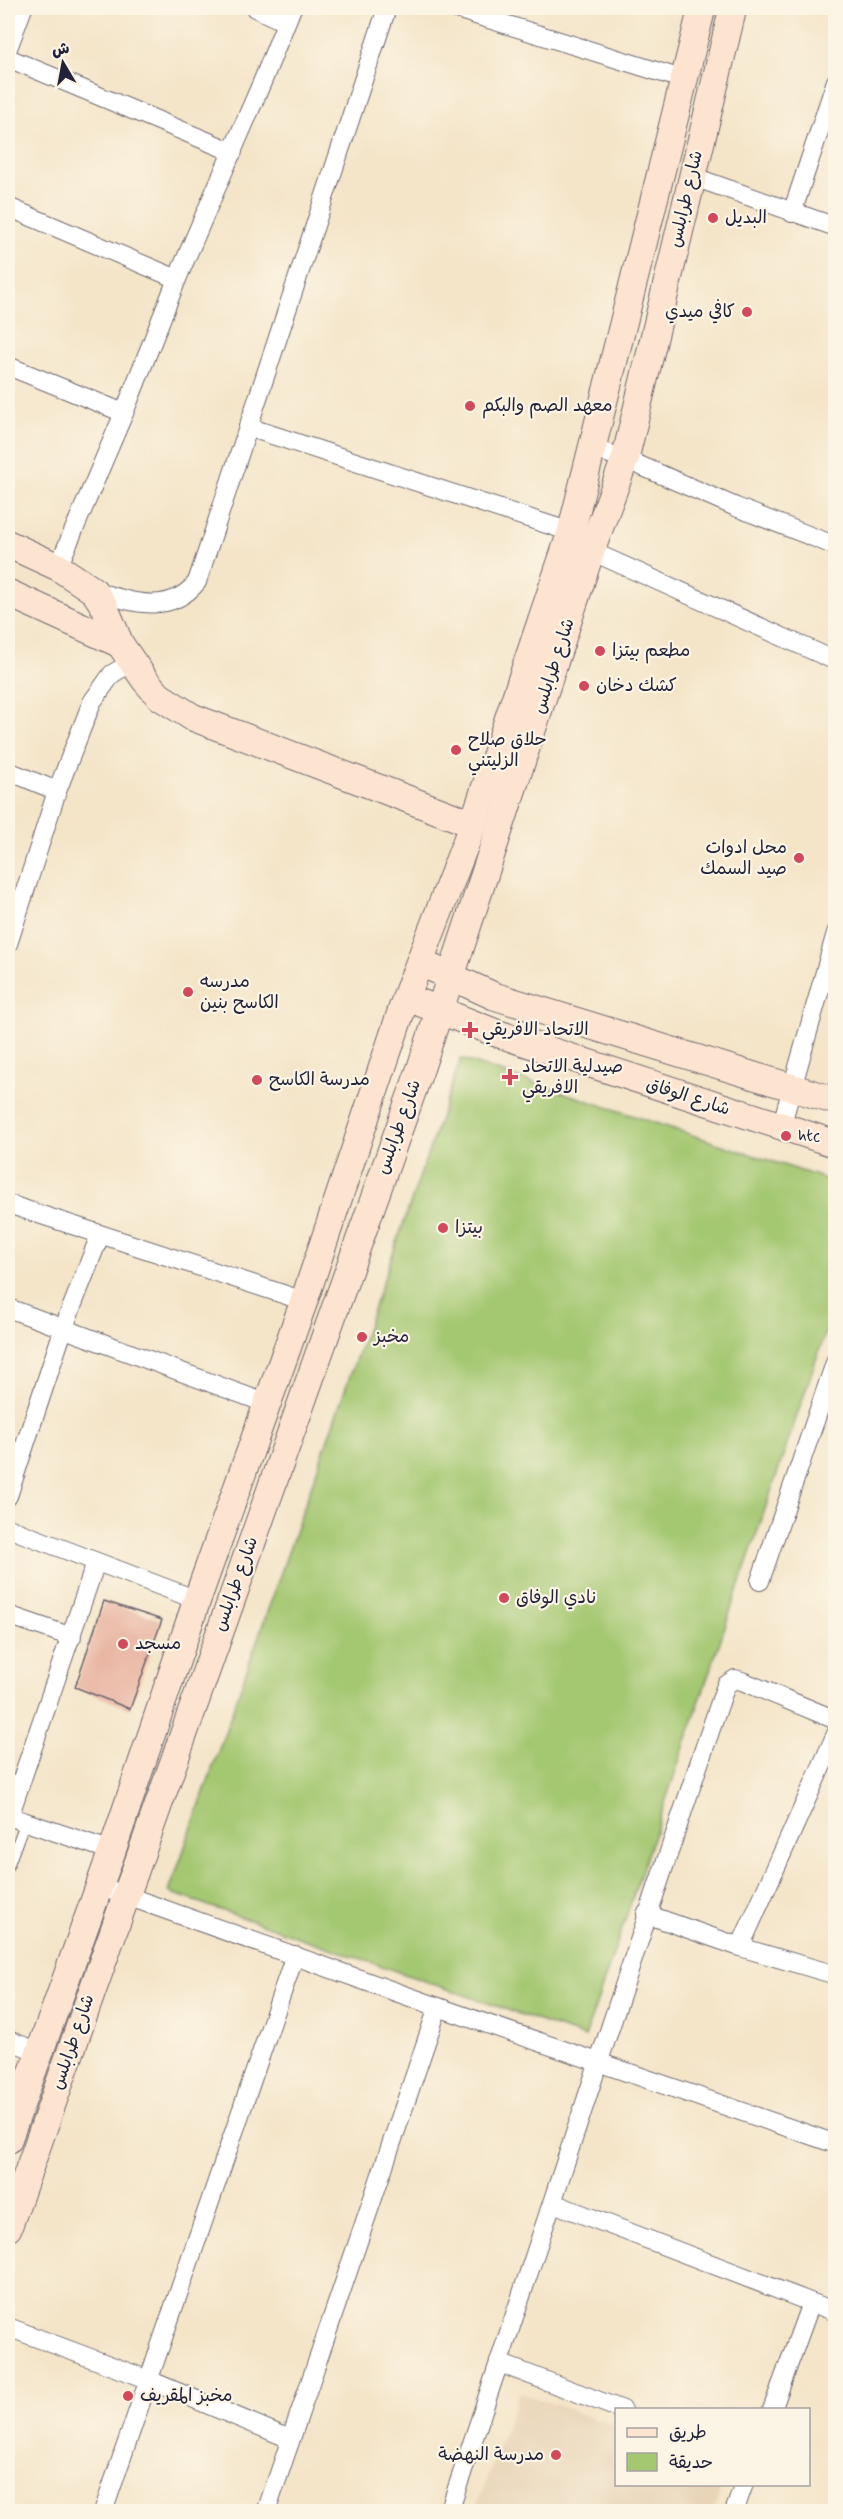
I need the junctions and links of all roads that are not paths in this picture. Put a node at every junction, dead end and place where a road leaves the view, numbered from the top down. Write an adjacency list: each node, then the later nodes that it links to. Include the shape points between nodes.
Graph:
1 (23, 8): 8 (street)
2 (255, 8): 7 (street)
3 (387, 8): 20 (street)
4 (453, 8): 10 (street)
5 (702, 8): 10 (main road, شارع طرابلس)
6 (733, 8): 13 (main road, شارع طرابلس)
7 (288, 15): 12 (street)
8 (8, 48)
9 (8, 58): 12 (street)
10 (682, 79): 21 (main road, شارع طرابلس)
11 (836, 81): 15 (street)
12 (233, 152): 17 (street)
13 (691, 176): 15 (street); 22 (main road, شارع طرابلس)
14 (8, 207): 17 (street)
15 (792, 213): 16 (street)
16 (836, 227)
17 (177, 279): 19 (street)
18 (8, 366): 19 (street)
19 (124, 413): 27 (street)
20 (248, 428): 23 (street); 28 (street, via 197,582 189,592 177,600 140,604)
21 (591, 448): 22 (street); 23 (main road, شارع طرابلس)
22 (625, 459): 25 (street); 26 (main road, شارع طرابلس)
23 (571, 531): 34 (main road, شارع طرابلس)
24 (8, 544): 27 (main road)
25 (836, 546)
26 (591, 552): 31 (street); 35 (main road, شارع طرابلس)
27 (58, 567): 28 (main road)
28 (94, 591): 30 (main road)
29 (8, 593): 30 (main road)
30 (126, 653): 33 (street, via 92,702); 34 (main road, via 159,696 192,717)
31 (836, 661)
32 (8, 771): 33 (street)
33 (57, 791): 37 (street)
34 (472, 824): 38 (main road, شارع طرابلس)
35 (470, 923): 39 (main road, شارع طرابلس); 40 (main road, via 470,955 483,984)
36 (836, 933): 45 (street)
37 (8, 944)
38 (420, 963): 39 (main road); 41 (main road, شارع طرابلس)
39 (449, 976): 40 (main road); 42 (main road, شارع طرابلس)
40 (494, 996): 45 (main road)
41 (406, 997): 42 (main road, شارع الوفاق); 51 (main road, شارع طرابلس)
42 (439, 1011): 43 (main road, شارع الوفاق); 44 (main road, شارع طرابلس)
43 (496, 1033): 44 (main road, via 467,1033 453,1038 440,1045); 47 (main road, شارع الوفاق)
44 (421, 1067): 69 (main road, شارع طرابلس)
45 (791, 1087): 46 (main road); 47 (street)
46 (836, 1101)
47 (781, 1127): 48 (main road, شارع الوفاق)
48 (836, 1144)
49 (8, 1204): 50 (street)
50 (100, 1235): 51 (street); 53 (street)
51 (304, 1301): 55 (main road, شارع طرابلس)
52 (8, 1308): 53 (street)
53 (64, 1328): 55 (street); 56 (street)
54 (836, 1360): 59 (street)
55 (268, 1404): 60 (main road, شارع طرابلس)
56 (8, 1496)
57 (8, 1528): 58 (street)
58 (96, 1562): 60 (street); 62 (street)
59 (759, 1581)
60 (197, 1600): 66 (main road, شارع طرابلس)
61 (8, 1615): 62 (street)
62 (72, 1637): 65 (street)
63 (836, 1720): 70 (street, via 742,1681 730,1680)
64 (836, 1734): 71 (street)
65 (14, 1818): 66 (street); 67 (lane)
66 (112, 1851): 68 (main road, شارع طرابلس)
67 (8, 1868)
68 (99, 1886): 69 (street); 76 (main road, شارع طرابلس)
69 (125, 1894): 72 (street); 81 (main road, شارع طرابلس)
70 (646, 1914): 71 (street); 77 (street)
71 (741, 1947): 73 (street)
72 (295, 1955): 74 (street); 86 (street)
73 (836, 1975)
74 (438, 2007): 77 (street); 89 (street)
75 (8, 2040): 76 (street)
76 (39, 2052): 78 (main road, شارع طرابلس)
77 (600, 2063): 79 (street); 80 (street)
78 (8, 2140)
79 (836, 2144)
80 (553, 2203): 82 (street); 85 (street)
81 (8, 2228)
82 (812, 2303): 83 (street); 88 (street)
83 (836, 2312)
84 (8, 2327): 86 (street)
85 (499, 2363): 87 (street); 93 (street)
86 (149, 2380): 89 (street); 91 (street)
87 (620, 2408)
88 (772, 2408)
89 (290, 2439): 92 (street)
90 (743, 2486): 94 (street)
91 (103, 2511)
92 (266, 2511)
93 (449, 2511)
94 (734, 2511)

